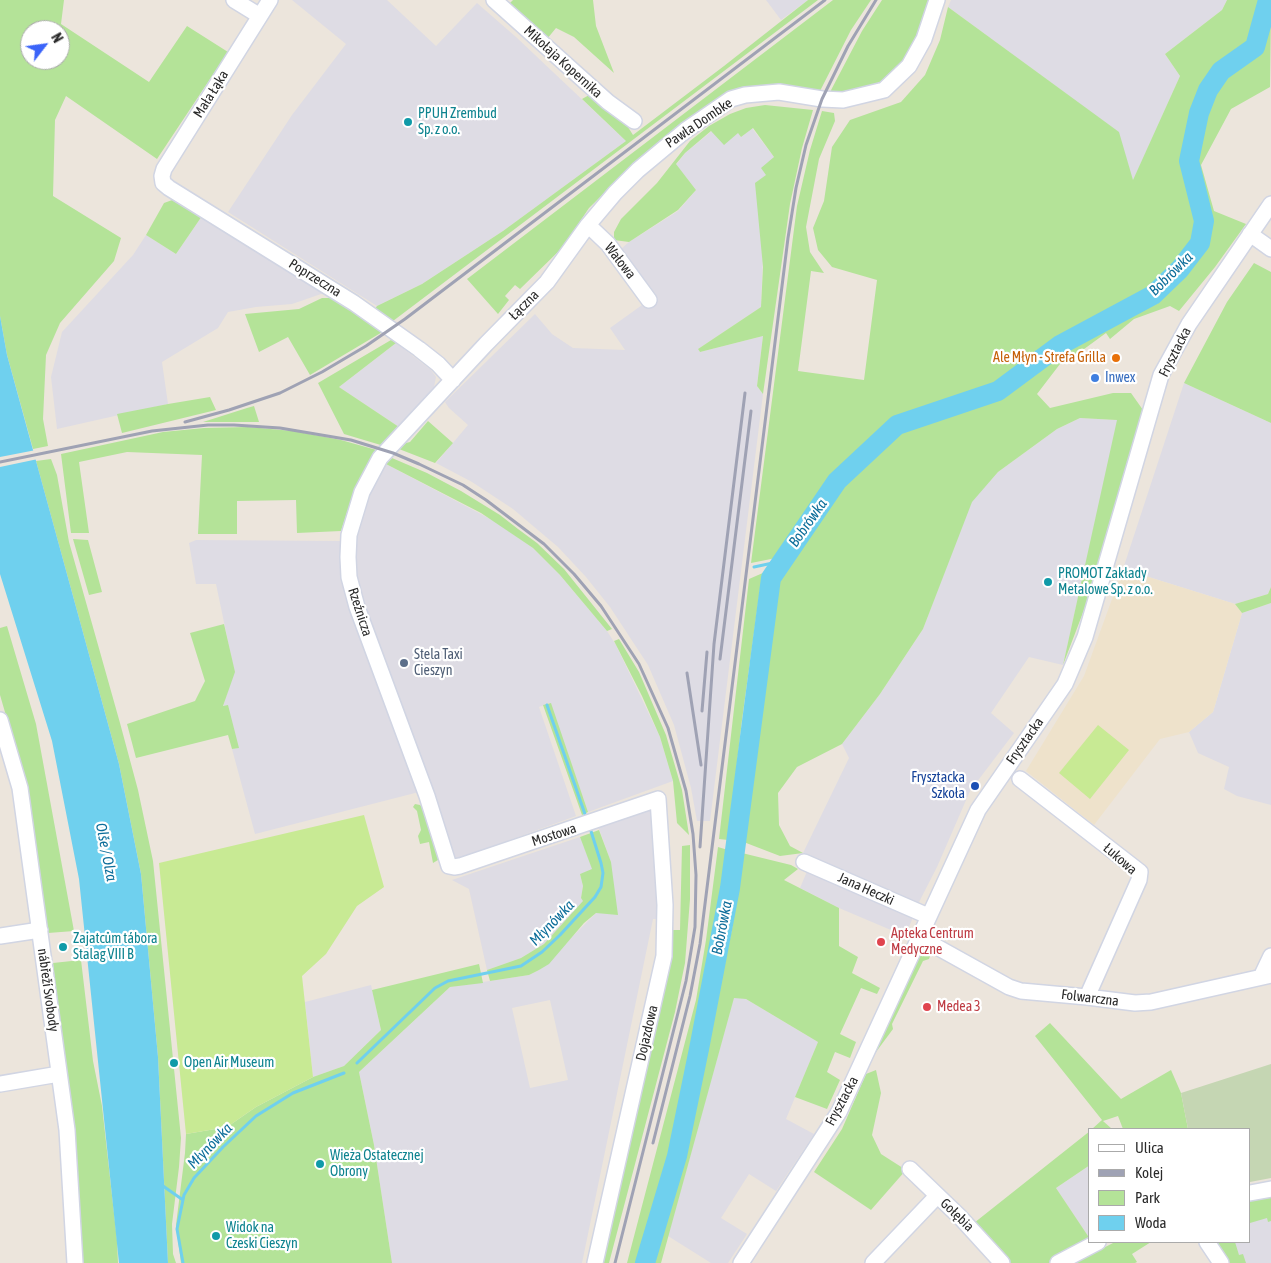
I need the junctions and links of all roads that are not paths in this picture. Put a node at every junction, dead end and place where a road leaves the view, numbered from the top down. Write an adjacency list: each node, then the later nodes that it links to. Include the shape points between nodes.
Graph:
1 (234, 0): 5 (street)
2 (270, 0): 5 (street, Mała Łąka)
3 (494, 0): 6 (street, Mikołaja Kopernika, via 608,102)
4 (937, 0): 9 (street, Pawła Dombke, via 924,39 909,66 884,90 844,100 779,92 731,99 663,148 621,187)
5 (260, 16): 7 (street, Mała Łąka, via 164,169 163,183)
6 (634, 121)
7 (169, 188): 13 (street, Poprzeczna, via 354,302 419,349)
8 (1271, 204): 10 (street, Frysztacka)
9 (588, 225): 12 (street, Wałowa, via 608,244); 13 (street, Łączna, via 547,282)
10 (1250, 234): 11 (street); 19 (street, Frysztacka, via 1189,324 1161,375 1085,637 1065,684 978,810)
11 (1271, 249)
12 (649, 300)
13 (453, 380): 18 (street, Rzeźnicza, via 374,468 357,507 349,535 348,557 349,577 358,607)
14 (0, 720): 20 (street, nábřeží Svobody, via 20,788)
15 (1020, 779): 25 (street, Łukowa, via 1140,872 1140,880)
16 (658, 800): 18 (street, Mostowa, via 460,866); 35 (street, Dojazdowa, via 665,905 664,956)
17 (804, 862): 19 (street, Jana Heczki)
18 (449, 866)
19 (928, 916): 22 (street, Frysztacka)
20 (40, 930): 21 (street); 26 (street, nábřeží Svobody)
21 (0, 936)
22 (918, 937): 25 (street, Folwarczna, via 1009,988); 36 (street, Frysztacka, via 839,1112)
23 (1271, 956): 24 (street)
24 (1266, 975): 25 (street, Folwarczna, via 1151,1002)
25 (1087, 997)
26 (59, 1074): 27 (street); 34 (street, nábřeží Svobody, via 67,1130)
27 (0, 1084)
28 (910, 1169): 31 (street, Gołębia)
29 (1271, 1188): 30 (street)
30 (1251, 1193)
31 (937, 1196): 37 (street); 38 (street, Gołębia)
32 (1096, 1243): 39 (street)
33 (1207, 1243): 40 (street)
34 (76, 1263)
35 (595, 1263)
36 (741, 1263)
37 (873, 1263)
38 (1002, 1263)
39 (1058, 1263)
40 (1221, 1263)

